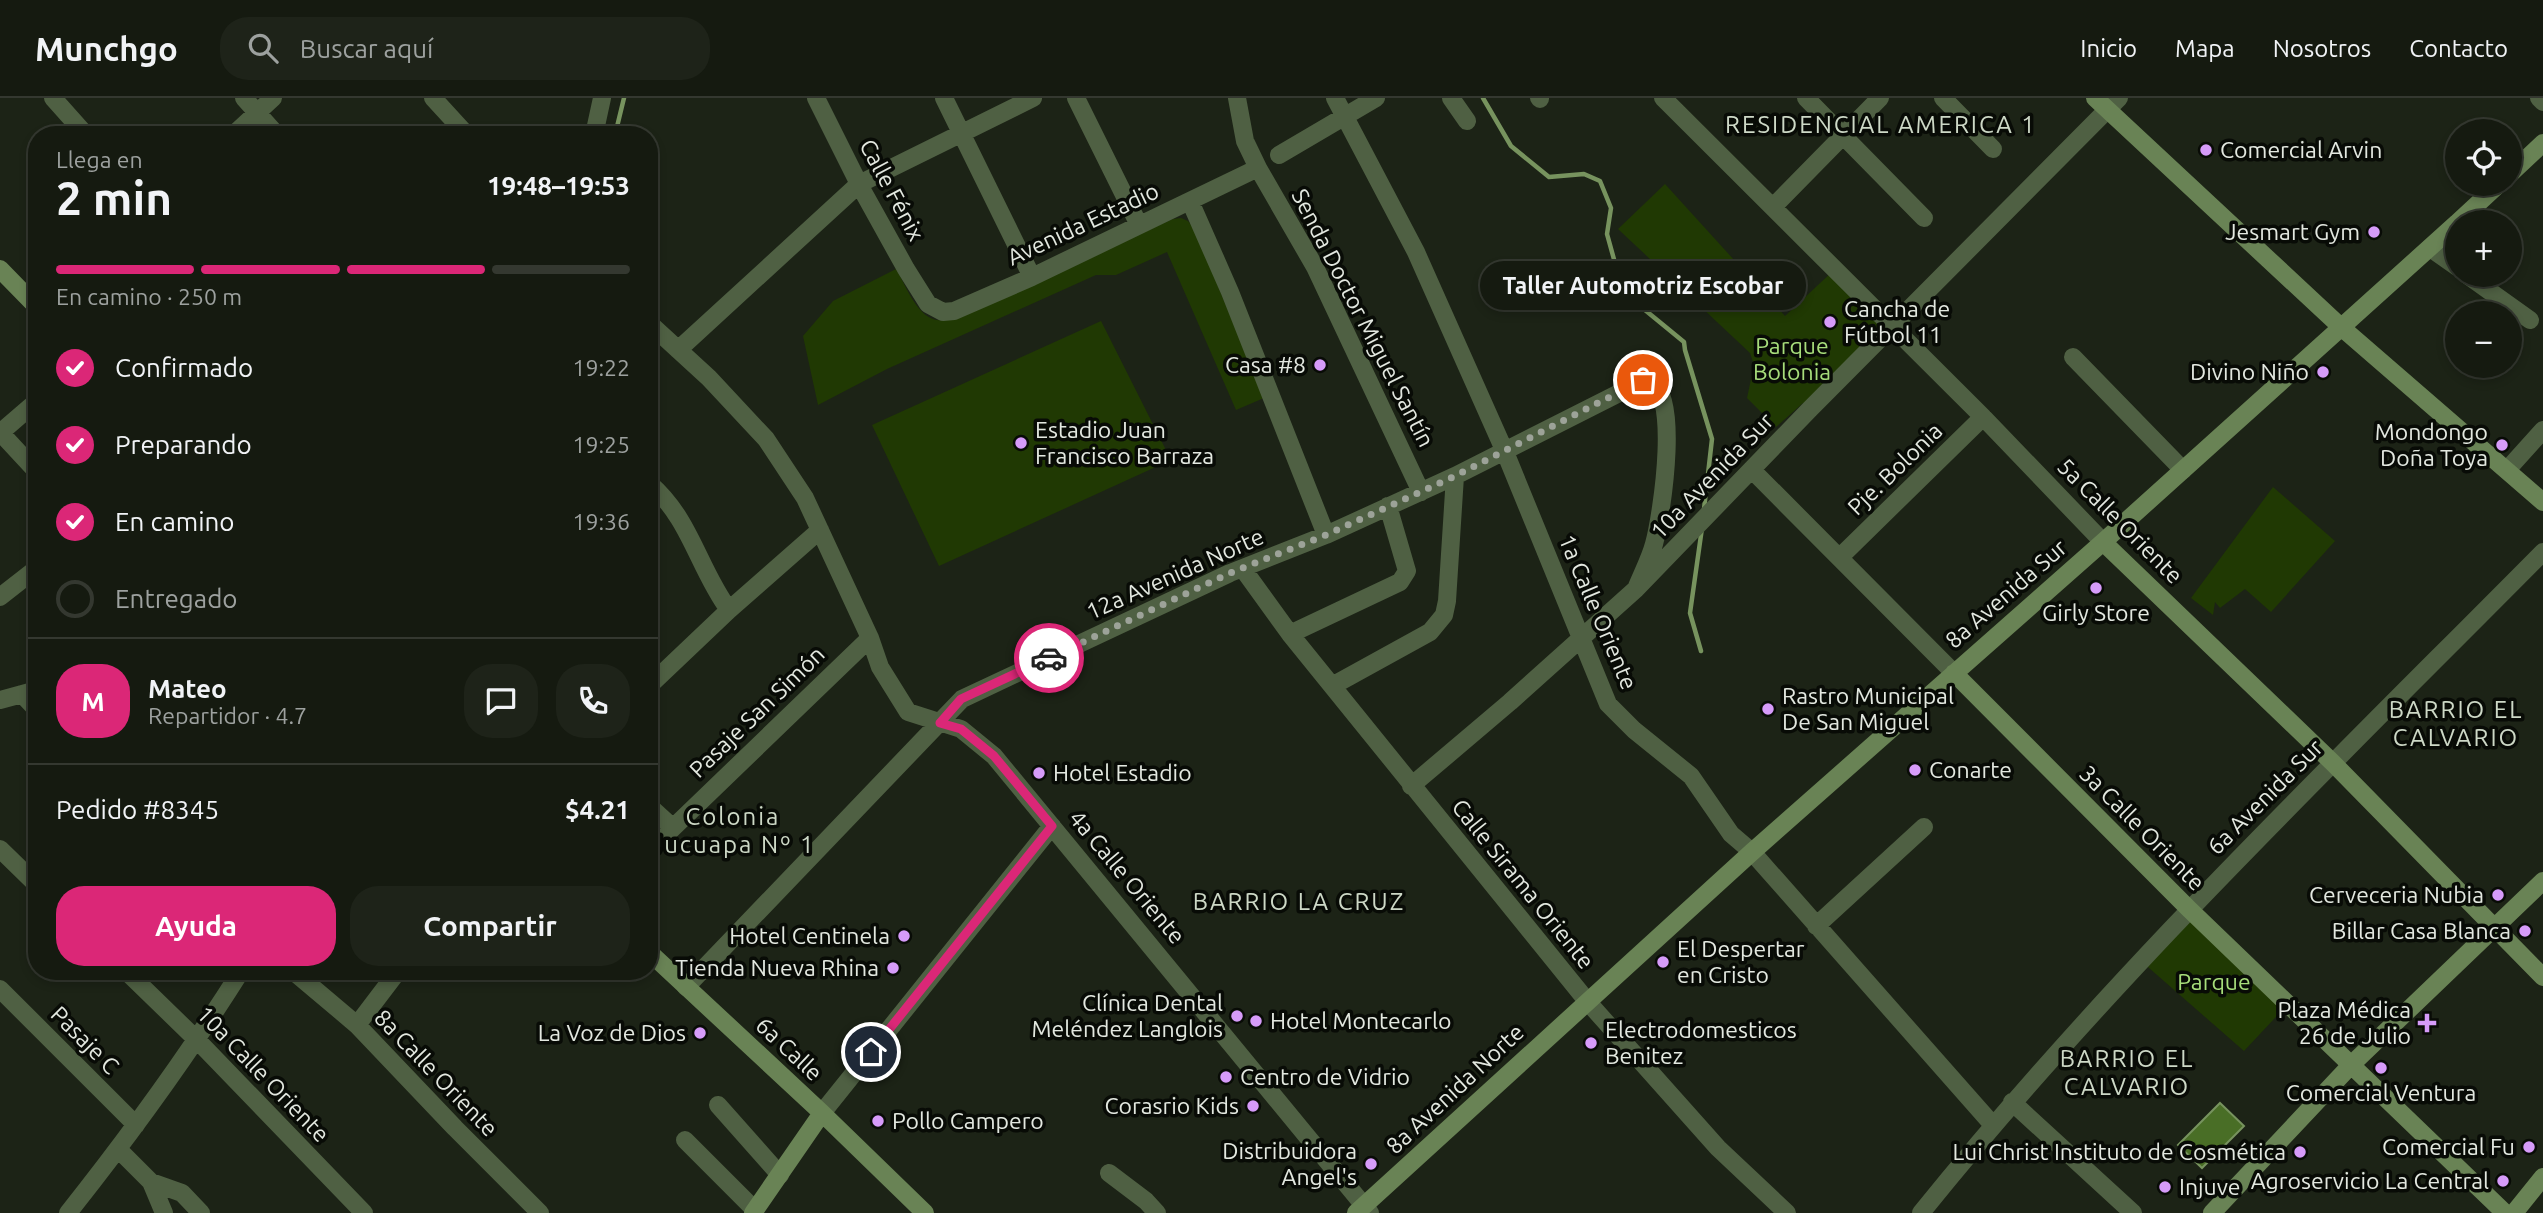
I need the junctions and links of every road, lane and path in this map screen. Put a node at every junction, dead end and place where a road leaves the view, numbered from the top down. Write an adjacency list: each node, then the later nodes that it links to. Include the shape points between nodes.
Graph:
1 (53, 98): 24 (street)
2 (244, 98): 21 (street)
3 (273, 98): 21 (street)
4 (433, 98): 27 (street)
5 (602, 98): 28 (street)
6 (816, 98): 36 (street, Calle Fénix)
7 (944, 98): 29 (street)
8 (1033, 98): 29 (street)
9 (1076, 98): 42 (street)
10 (1237, 98): 35 (street, Senda Doctor Miguel Santín, via 1245,141)
11 (1335, 98): 22 (street, 1a Calle Oriente)
12 (1376, 98): 22 (street)
13 (1451, 98): 23 (street)
14 (1663, 98): 39 (street, 5a Calle Oriente)
15 (1806, 98): 30 (street)
16 (1880, 98): 30 (street)
17 (1943, 98): 32 (street)
18 (2539, 98): 20 (street)
19 (2107, 101): 52 (street, 10a Avenida Sur); 53 (street)
20 (2543, 102)
21 (256, 112): 25 (street); 26 (street)
22 (1345, 115): 33 (street); 61 (street, 1a Calle Oriente, via 1416,252)
23 (1467, 121)
24 (78, 126)
25 (242, 126)
26 (269, 126)
27 (459, 126)
28 (596, 126)
29 (961, 133): 36 (street); 47 (street)
30 (1843, 135): 39 (street); 41 (street)
31 (2543, 143): 34 (street)
32 (1993, 149)
33 (1279, 155)
34 (2522, 163)
35 (1258, 168): 38 (street, Avenida Estadio); 68 (street, Senda Doctor Miguel Santín, via 1315,267)
36 (859, 184): 50 (street, Calle Fénix); 55 (street)
37 (2486, 196): 40 (street, 8a Avenida Sur)
38 (1189, 201): 42 (street, Avenida Estadio); 72 (street)
39 (1773, 207): 52 (street, 5a Calle Oriente)
40 (2472, 210)
41 (1924, 218)
42 (1139, 225): 47 (street, Avenida Estadio)
43 (2445, 235): 44 (street, 8a Avenida Sur)
44 (2430, 248): 45 (street); 53 (street, 8a Avenida Sur)
45 (2445, 259)
46 (0, 269): 49 (street)
47 (1032, 277): 50 (street, Avenida Estadio, via 954,311 943,312)
48 (2484, 287): 51 (street)
49 (28, 298)
50 (929, 303)
51 (2530, 320)
52 (1891, 327): 58 (street, 5a Calle Oriente); 63 (street, 10a Avenida Sur)
53 (2342, 327): 64 (street, 8a Avenida Sur); 65 (street)
54 (658, 331): 55 (street, 4a Calle Oriente)
55 (678, 350): 71 (street, 4a Calle Oriente, via 766,439)
56 (2073, 357): 64 (street)
57 (28, 409): 60 (street)
58 (1983, 417): 73 (street, 5a Calle Oriente); 75 (street, Pje. Bolonia)
59 (2543, 430): 65 (street)
60 (0, 432): 62 (street)
61 (1504, 452): 66 (street, 12a Avenida Norte); 78 (street, 12a Avenida Norte, via 1643,380 1655,383 1667,423 1663,496 1654,545); 83 (street, 1a Calle Oriente)
62 (28, 462)
63 (1752, 470): 75 (street, 3a Calle Oriente); 78 (street, 10a Avenida Sur)
64 (2183, 470): 73 (street, 8a Avenida Sur)
65 (2507, 470): 69 (street)
66 (1455, 476): 68 (street, 12a Avenida Norte); 86 (street, via 1444,615 1430,632)
67 (658, 491): 80 (street, via 681,519 714,590)
68 (1421, 492): 70 (street, 12a Avenida Norte)
69 (2543, 502)
70 (1388, 506): 72 (street, 12a Avenida Norte); 81 (street, via 1405,576)
71 (820, 530): 80 (street); 82 (street, 4a Calle Oriente)
72 (1326, 535): 76 (street, 12a Avenida Norte)
73 (2103, 542): 85 (street, 8a Avenida Sur); 90 (street, 5a Calle Oriente)
74 (2543, 552): 90 (street, 6a Avenida Sur)
75 (1840, 557): 85 (street, 3a Calle Oriente)
76 (1243, 569): 81 (street, Calle Sirama Oriente); 89 (street, 12a Avenida Norte, via 961,699)
77 (28, 575): 79 (street)
78 (1636, 589): 83 (street, 10a Avenida Sur)
79 (0, 597)
80 (729, 610): 84 (street)
81 (1290, 634): 86 (street, Calle Sirama Oriente)
82 (870, 638): 89 (street, 4a Calle Oriente, via 880,667 908,712); 94 (street, Pasaje San Simón)
83 (1581, 639): 91 (street, 10a Avenida Sur); 98 (street, 1a Calle Oriente, via 1611,709 1691,776 1731,835)
84 (658, 671)
85 (1954, 673): 98 (street, 8a Avenida Sur); 101 (street, 3a Calle Oriente)
86 (1332, 686): 91 (street, Calle Sirama Oriente)
87 (28, 692): 88 (street)
88 (0, 699)
89 (940, 723): 93 (street, 4a Calle Oriente, via 961,729 994,756); 110 (street, 12a Avenida Norte)
90 (2333, 763): 101 (street, 6a Avenida Sur); 103 (street, 5a Calle Oriente)
91 (1411, 786): 112 (street, Calle Sirama Oriente)
92 (658, 814): 94 (street)
93 (1052, 826): 118 (street); 127 (street, 4a Calle Oriente)
94 (672, 827): 96 (street, Pasaje San Simón)
95 (1924, 827): 102 (street)
96 (658, 841)
97 (0, 849): 99 (street)
98 (1752, 852): 102 (street, 1a Calle Oriente); 112 (street, 8a Avenida Sur)
99 (28, 876)
100 (2543, 881): 103 (street)
101 (2189, 909): 115 (street, 3a Calle Oriente); 116 (street, 6a Avenida Sur)
102 (1816, 926): 119 (street, 1a Calle Oriente)
103 (2495, 930): 105 (street, 5a Calle Oriente); 115 (street)
104 (658, 961): 110 (street, 6a Calle)
105 (2543, 977)
106 (135, 980): 114 (street, 10a Calle Oriente)
107 (235, 980): 114 (street)
108 (304, 980): 113 (street, 8a Calle Oriente)
109 (391, 980): 113 (street)
110 (686, 987): 118 (street, 6a Calle)
111 (0, 989): 120 (street, Pasaje C)
112 (1587, 1001): 127 (street, 8a Avenida Norte); 136 (street, Calle Sirama Oriente, via 1718,1148)
113 (356, 1025): 133 (street, 8a Calle Oriente)
114 (197, 1040): 120 (street); 132 (street, 10a Calle Oriente)
115 (2351, 1065): 139 (street); 140 (street, 3a Calle Oriente)
116 (2012, 1102): 119 (street, 6a Avenida Sur); 138 (street)
117 (718, 1105): 124 (street)
118 (822, 1113): 124 (street); 134 (street, 6a Calle)
119 (1992, 1124): 137 (street, 6a Avenida Sur)
120 (136, 1125): 122 (street)
121 (685, 1140): 128 (street)
122 (118, 1150): 126 (street); 129 (street)
123 (1109, 1173): 135 (street)
124 (780, 1175): 128 (street)
125 (2543, 1177): 141 (street)
126 (151, 1182): 130 (street); 131 (street, via 182,1193)
127 (1363, 1210)
128 (754, 1212)
129 (68, 1213)
130 (164, 1213)
131 (201, 1213)
132 (364, 1213)
133 (540, 1213)
134 (925, 1213)
135 (1157, 1213)
136 (1787, 1213)
137 (1921, 1213)
138 (2133, 1213)
139 (2213, 1213)
140 (2505, 1213)
141 (2514, 1213)

